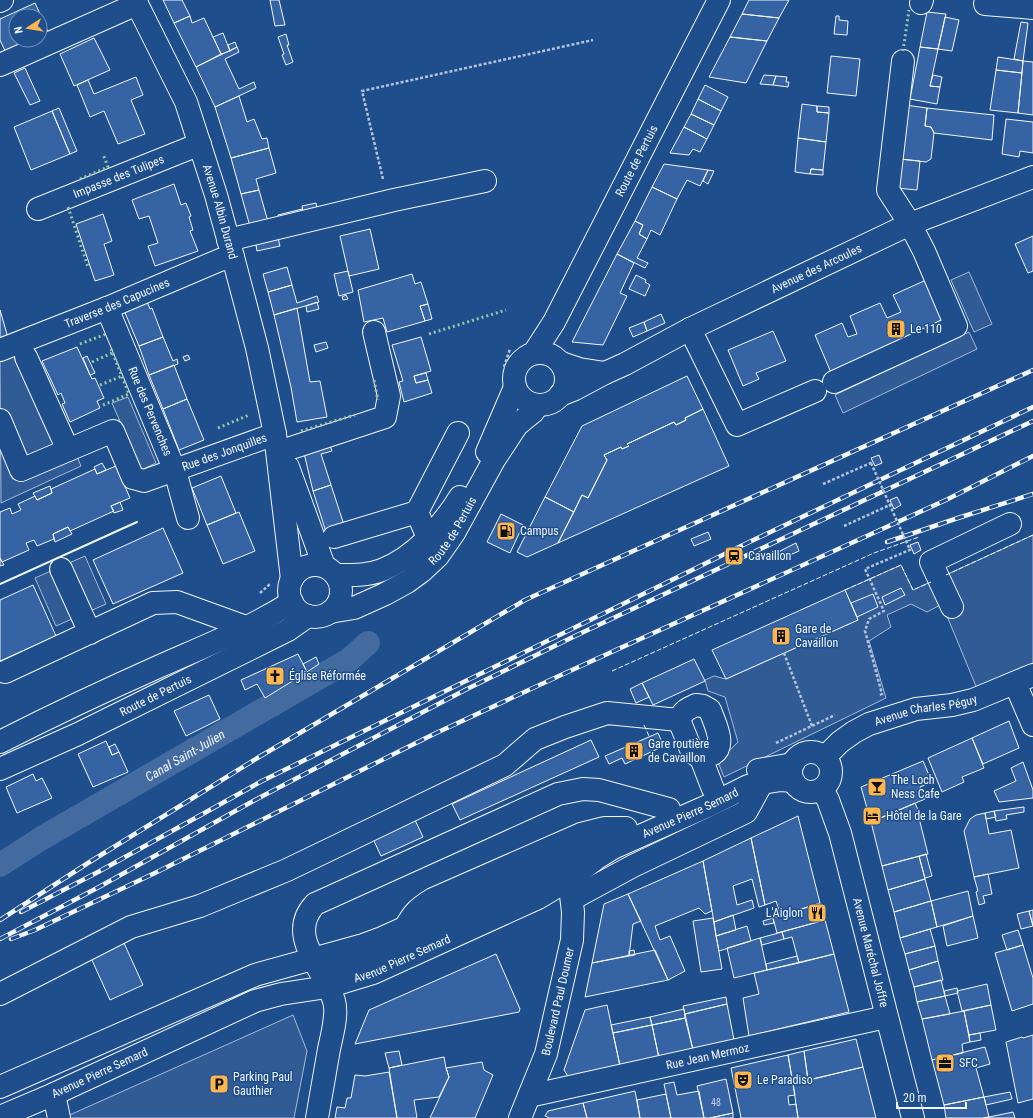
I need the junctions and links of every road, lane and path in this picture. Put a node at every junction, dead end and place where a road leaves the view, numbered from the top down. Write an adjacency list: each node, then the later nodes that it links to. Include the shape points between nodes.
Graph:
1 (719, 0): 16 (main road, Route de Pertuis)
2 (136, 2): 7 (main road); 8 (main road, Avenue Albin Durand, via 186,102)
3 (985, 4): 4 (main road)
4 (1033, 8)
5 (593, 40): 11 (path, via 362,91 385,190)
6 (903, 61): 13 (main road, via 888,190)
7 (0, 65)
8 (200, 144): 12 (main road, Impasse des Tulipes); 14 (main road, Avenue Albin Durand)
9 (1033, 177): 13 (main road, Avenue des Arcoules)
10 (485, 181): 11 (main road, Traverse des Capucines)
11 (394, 200): 14 (main road, Traverse des Capucines)
12 (38, 210)
13 (910, 224): 17 (main road, Avenue des Arcoules); 17 (main road, via 924,250 956,326 737,425)
14 (230, 248): 15 (main road, Traverse des Capucines, via 220,260); 29 (main road, Avenue Albin Durand, via 257,348)
15 (107, 308): 19 (main road, Traverse des Capucines); 31 (main road, Rue des Pervenches)
16 (554, 322): 20 (main road, Route de Pertuis); 22 (main road, Route de Pertuis, via 555,344)
17 (690, 329): 23 (main road, Avenue des Arcoules, via 626,364)
18 (374, 332): 29 (main road, Rue des Jonquilles, via 389,396 385,417)
19 (0, 350)
20 (534, 353): 22 (main road, via 552,355); 24 (main road, via 526,356 517,366)
21 (26, 357): 30 (main road)
22 (560, 362): 23 (main road, Avenue des Arcoules, via 579,369); 25 (main road, via 565,370 566,379 565,388)
23 (605, 372): 25 (main road, Avenue des Arcoules)
24 (515, 387): 26 (main road, via 524,400); 39 (main road, Route de Pertuis, via 486,455 450,513)
25 (560, 395): 26 (main road, via 554,401)
26 (538, 405): 45 (main road, Route de Pertuis, via 517,425 438,556 422,571 385,594 354,608)
27 (0, 420): 30 (main road, via 21,470)
28 (458, 433): 34 (main road)
29 (278, 442): 31 (main road, Rue des Jonquilles); 41 (main road, Avenue Albin Durand); 42 (main road, Avenue Albin Durand)
30 (68, 450): 31 (main road, Rue des Jonquilles, via 113,431 133,478 144,481)
31 (175, 471): 35 (main road, Rue des Pervenches)
32 (823, 484): 33 (path, bridge, via 872,462)
33 (891, 505): 37 (path); 52 (path, bridge, via 910,550 865,569 884,611 869,619 865,631 882,694)
34 (417, 512): 38 (main road); 39 (main road)
35 (188, 518)
36 (1010, 524): 44 (main road, via 932,562)
37 (844, 526)
38 (334, 538)
39 (428, 538): 41 (main road, Route de Pertuis, via 406,556 382,570 360,575)
40 (61, 569): 48 (main road)
41 (330, 571): 42 (main road, via 315,564 305,566); 45 (main road, via 340,583 341,594)
42 (292, 579): 43 (main road, via 289,588)
43 (292, 602): 46 (main road, via 300,612); 47 (main road, Route de Pertuis)
44 (952, 607)
45 (330, 612): 46 (main road, via 324,616)
46 (308, 616): 61 (main road, Route de Pertuis, via 288,630 256,646 78,734)
47 (246, 627): 48 (main road, via 177,602 153,603); 57 (main road, Route de Pertuis, via 107,689)
48 (90, 633): 50 (main road)
49 (784, 653): 56 (path)
50 (5, 672)
51 (1024, 679): 55 (main road); 59 (main road, Avenue Charles Péguy, via 973,700 916,709 869,724 840,742)
52 (875, 698)
53 (840, 713): 56 (path)
54 (679, 720): 60 (main road, via 692,752); 60 (main road, via 682,713 696,705 710,710 720,740 719,747); 71 (main road, via 607,713 535,739 505,765 287,870 200,906 131,927)
55 (1033, 725)
56 (812, 726): 58 (path)
57 (0, 742)
58 (770, 745)
59 (825, 757): 62 (main road, via 818,752 803,753 796,758); 64 (main road, via 832,770 828,784)
60 (701, 758): 63 (main road)
61 (0, 769)
62 (793, 772): 63 (main road, via 758,770); 64 (main road, via 797,786 802,790 816,792); 67 (main road, Avenue Pierre Semard, via 782,780 748,786 613,848 597,858)
63 (713, 789): 65 (main road)
64 (822, 789): 72 (main road, Avenue Maréchal Joffre, via 840,833)
65 (669, 809): 66 (main road); 69 (main road, via 600,790 582,789 558,794 315,904 305,920 304,934)
66 (626, 828): 68 (main road); 68 (main road, via 604,828 581,834 433,899 412,914)
67 (570, 890): 70 (main road, Avenue Pierre Semard, via 538,898 373,973); 75 (main road, Boulevard Paul Doumer, via 573,912 572,940 546,1054)
68 (399, 938): 69 (main road); 70 (main road, via 367,957 340,964 331,974)
69 (312, 959): 70 (main road); 73 (main road, via 255,975)
70 (327, 987): 74 (main road, Avenue Pierre Semard, via 255,1001); 78 (main road, via 334,1001 334,1020)
71 (0, 994)
72 (886, 1017): 75 (main road, Rue Jean Mermoz); 80 (main road, Avenue Maréchal Joffre)
73 (0, 1087)
74 (54, 1094): 76 (main road, Avenue Pierre Semard); 77 (main road)
75 (530, 1096): 79 (main road, Boulevard Paul Doumer)
76 (0, 1117)
77 (59, 1118)
78 (317, 1118)
79 (520, 1118)
80 (913, 1118)

